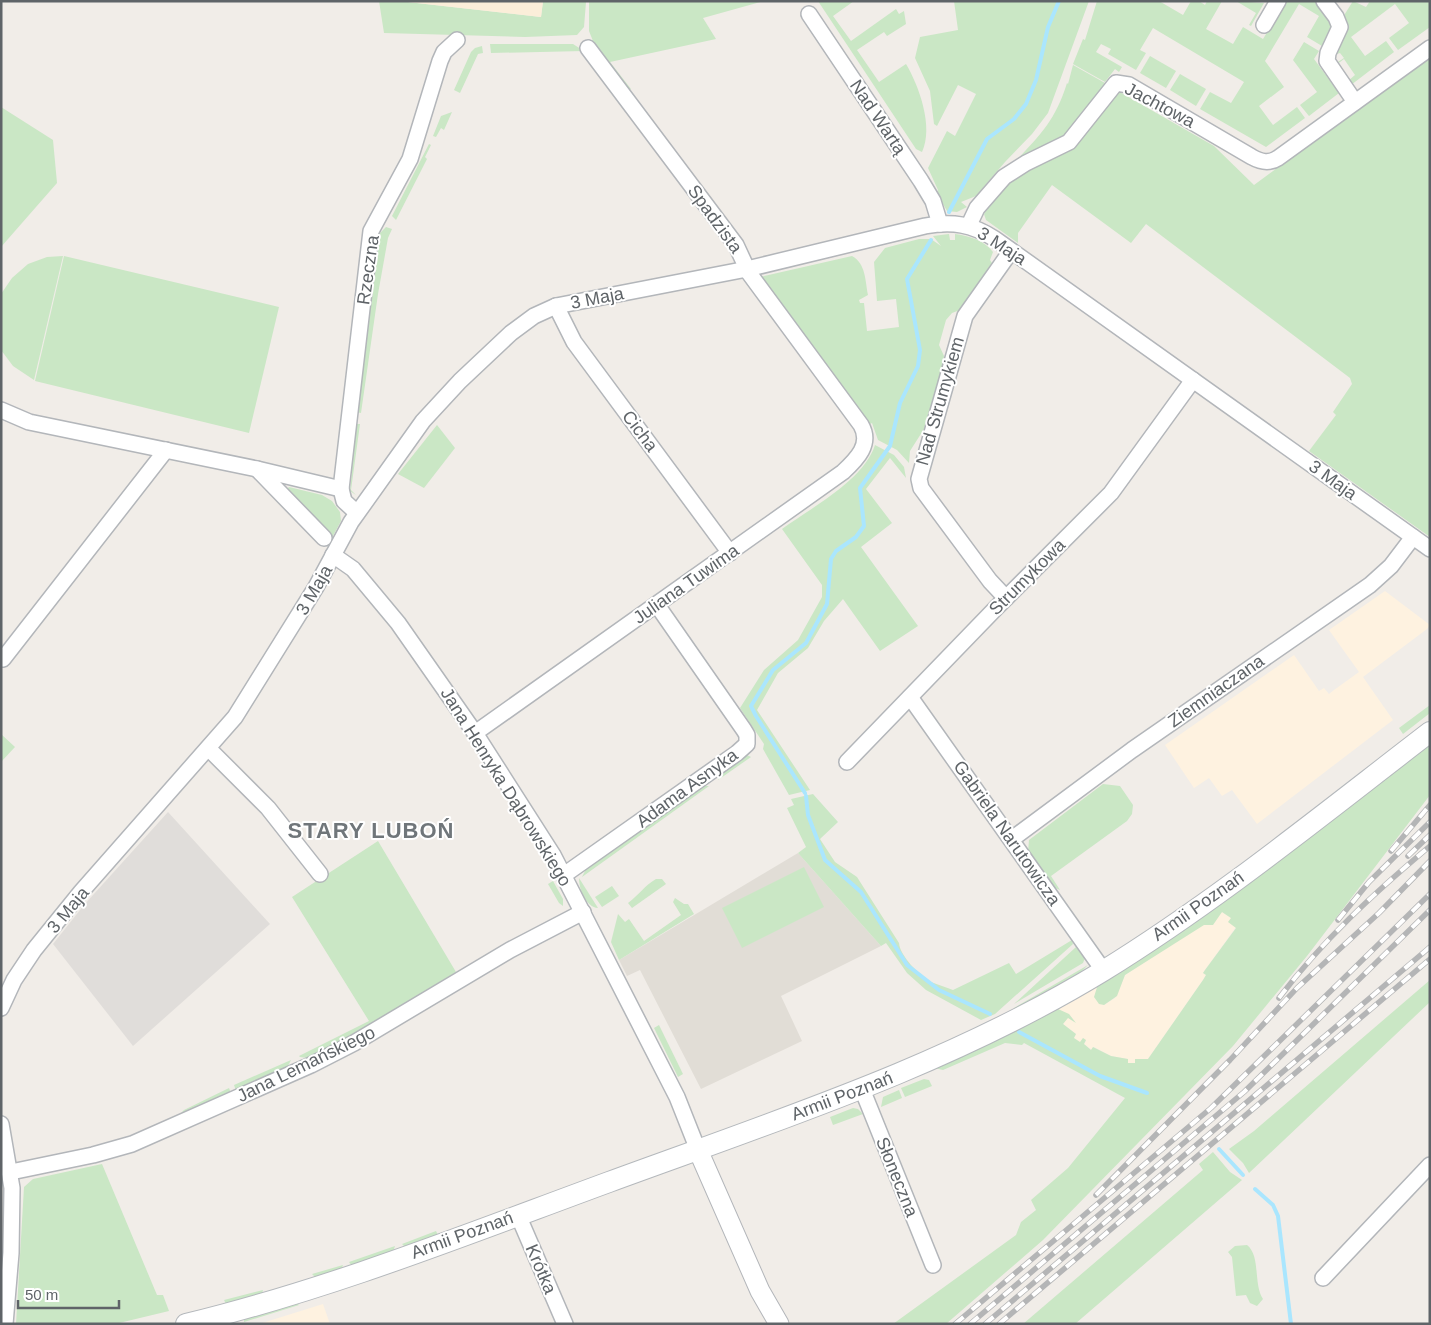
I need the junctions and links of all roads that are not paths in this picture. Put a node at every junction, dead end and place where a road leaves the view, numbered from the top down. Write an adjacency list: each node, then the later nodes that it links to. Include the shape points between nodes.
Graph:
1 (1278, 1): 4 (street)
2 (1324, 1): 8 (street, via 1340,27 1327,61)
3 (809, 14): 9 (street, Nad Wartą, via 921,181 933,201)
4 (1264, 25)
5 (457, 40): 19 (street, Rzeczna, via 444,52 410,159 371,231)
6 (588, 48): 12 (street, Spadzista, via 736,245)
7 (1430, 48): 8 (street, Jachtowa)
8 (1355, 102): 10 (street, Jachtowa, via 1278,158 1264,162 1129,85 1116,83 1069,142 1004,177 977,208)
9 (940, 224): 10 (street, 3 Maja); 12 (street, 3 Maja)
10 (969, 225): 11 (street, 3 Maja)
11 (1011, 251): 14 (street, 3 Maja); 26 (street, Nad Strumykiem, via 965,316 919,479 922,488 990,582)
12 (747, 269): 13 (street, 3 Maja); 16 (street, Spadzista)
13 (556, 306): 20 (street, 3 Maja, via 520,325 454,387 420,426); 24 (street, Cicha, via 574,342)
14 (1193, 380): 21 (street, 3 Maja); 26 (street, Strumykowa, via 1111,493)
15 (1, 410): 17 (street, via 29,422)
16 (855, 417): 24 (street, Juliana Tuwima, via 864,431 865,442 850,466)
17 (163, 454): 18 (street); 28 (street)
18 (257, 469): 19 (street); 22 (street)
19 (341, 489): 20 (street, via 344,501)
20 (357, 513): 25 (street, 3 Maja)
21 (1413, 537): 23 (street, 3 Maja); 34 (street, Ziemniaczana, via 1391,566 1370,585 1126,754)
22 (324, 538)
23 (1430, 549)
24 (730, 553): 27 (street, Juliana Tuwima)
25 (333, 554): 31 (street, Jana Henryka Dąbrowskiego, via 353,569 398,623); 32 (street, 3 Maja, via 266,670 235,718)
26 (1006, 598): 29 (street, Strumykowa)
27 (657, 604): 31 (street, Juliana Tuwima); 36 (street, Adama Asnyka, via 744,730 747,744)
28 (3, 659)
29 (910, 697): 33 (street, Strumykowa); 34 (street, Gabriela Narutowicza)
30 (1430, 732): 38 (main road, Armii Poznań, via 1229,885)
31 (475, 733): 36 (street, Jana Henryka Dąbrowskiego)
32 (209, 749): 35 (street, via 268,808); 39 (street, 3 Maja, via 81,892 34,950 14,980)
33 (847, 762)
34 (1012, 839): 38 (street, Gabriela Narutowicza)
35 (320, 874)
36 (564, 875): 37 (street, Jana Henryka Dąbrowskiego)
37 (583, 912): 42 (street, Jana Henryka Dąbrowskiego, via 677,1098); 44 (street, Jana Lemańskiego, via 502,955 354,1043 276,1081 132,1144)
38 (1104, 970): 40 (main road, Armii Poznań, via 978,1038)
39 (1, 1008)
40 (862, 1090): 42 (main road, Armii Poznań); 46 (street, Słoneczna)
41 (1, 1124): 44 (street)
42 (698, 1150): 45 (main road, Armii Poznań); 52 (street, via 762,1296)
43 (1430, 1165): 47 (street)
44 (11, 1172): 49 (street, via 12,1218)
45 (518, 1215): 48 (main road, Armii Poznań); 51 (street, Krótka)
46 (933, 1265)
47 (1323, 1278)
48 (236, 1318): 50 (main road, Armii Poznań)
49 (5, 1324)
50 (186, 1324)
51 (565, 1324)
52 (779, 1324)

